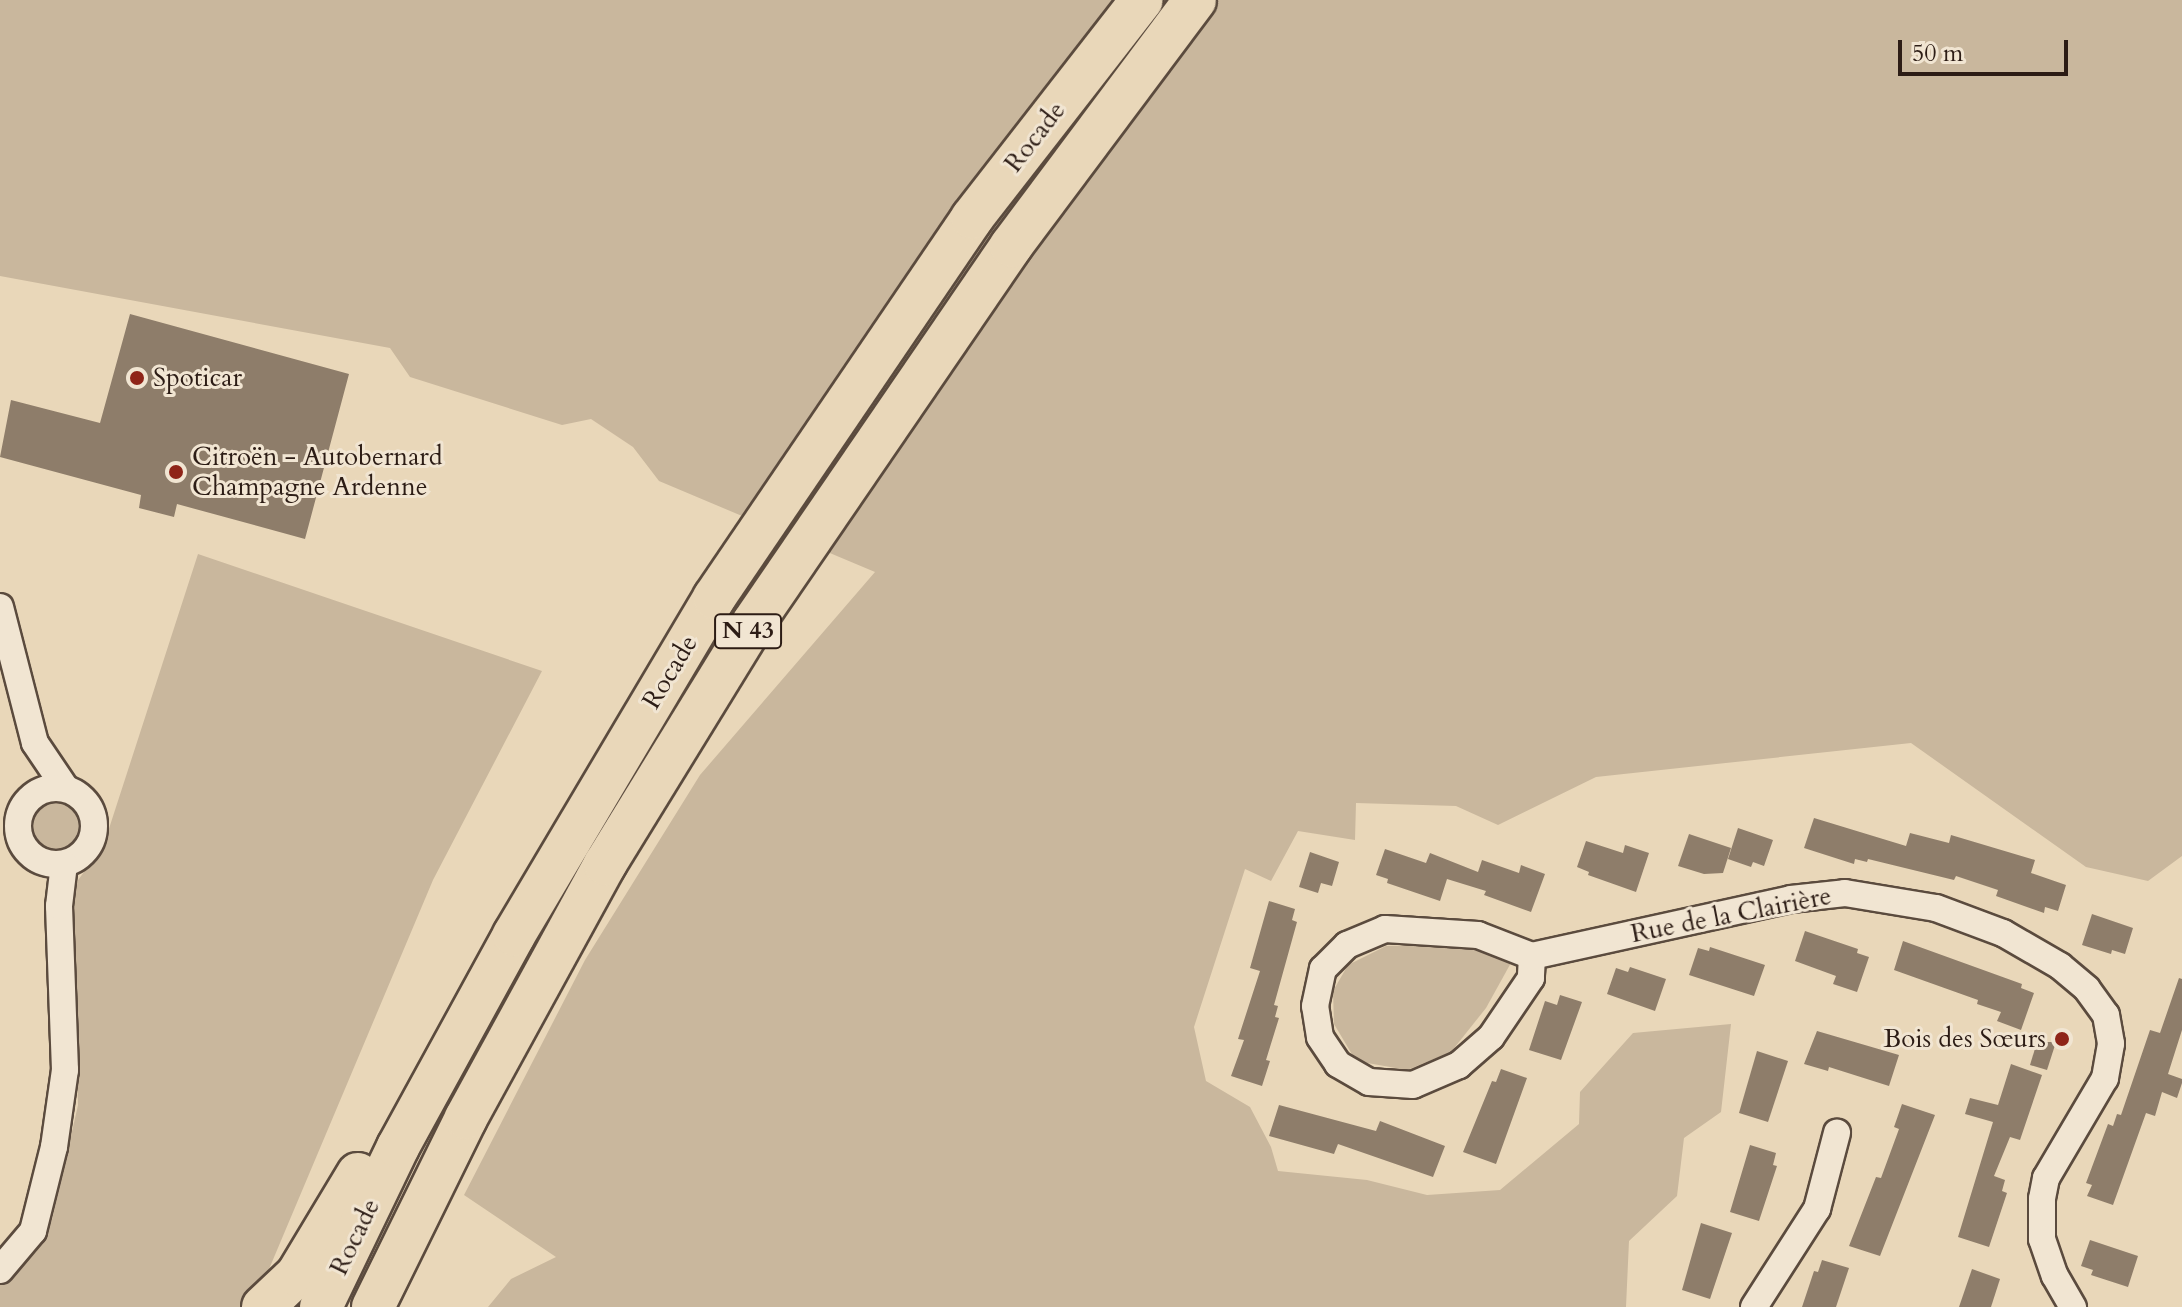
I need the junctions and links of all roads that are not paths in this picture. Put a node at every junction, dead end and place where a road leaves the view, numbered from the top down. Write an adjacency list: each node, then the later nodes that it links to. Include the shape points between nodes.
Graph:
1 (1142, 0): 8 (highway, Rocade / N 43, via 972,218 723,585)
2 (1195, 0): 10 (highway, N 43, via 1011,246 753,623 605,864)
3 (0, 607): 4 (street)
4 (35, 743): 5 (street); 6 (street)
5 (66, 789): 6 (street); 7 (street, via 87,803 95,827 86,850)
6 (33, 795): 7 (street, via 20,815 23,845 39,860)
7 (64, 864): 12 (street, via 59,906 65,1070 54,1147 33,1231)
8 (514, 935): 13 (highway, via 424,1067 297,1275); 14 (highway, Rocade / N 43, via 398,1147)
9 (1532, 956): 9 (street, via 1478,935 1385,929 1347,945 1323,969 1315,1006 1320,1037 1338,1064 1369,1082 1413,1085 1459,1065 1491,1037 1531,978); 18 (street, Rue de la Clairière, via 1791,899 1845,893 1936,908 2003,933 2060,966 2106,1015 2111,1044 2105,1078 2046,1178 2042,1199 2042,1239)
10 (466, 1118): 15 (highway, N 43); 16 (highway)
11 (1837, 1133): 17 (street, via 1817,1209)
12 (0, 1270)
13 (263, 1307)
14 (321, 1307)
15 (373, 1307)
16 (393, 1307)
17 (1754, 1307)
18 (2073, 1307)

